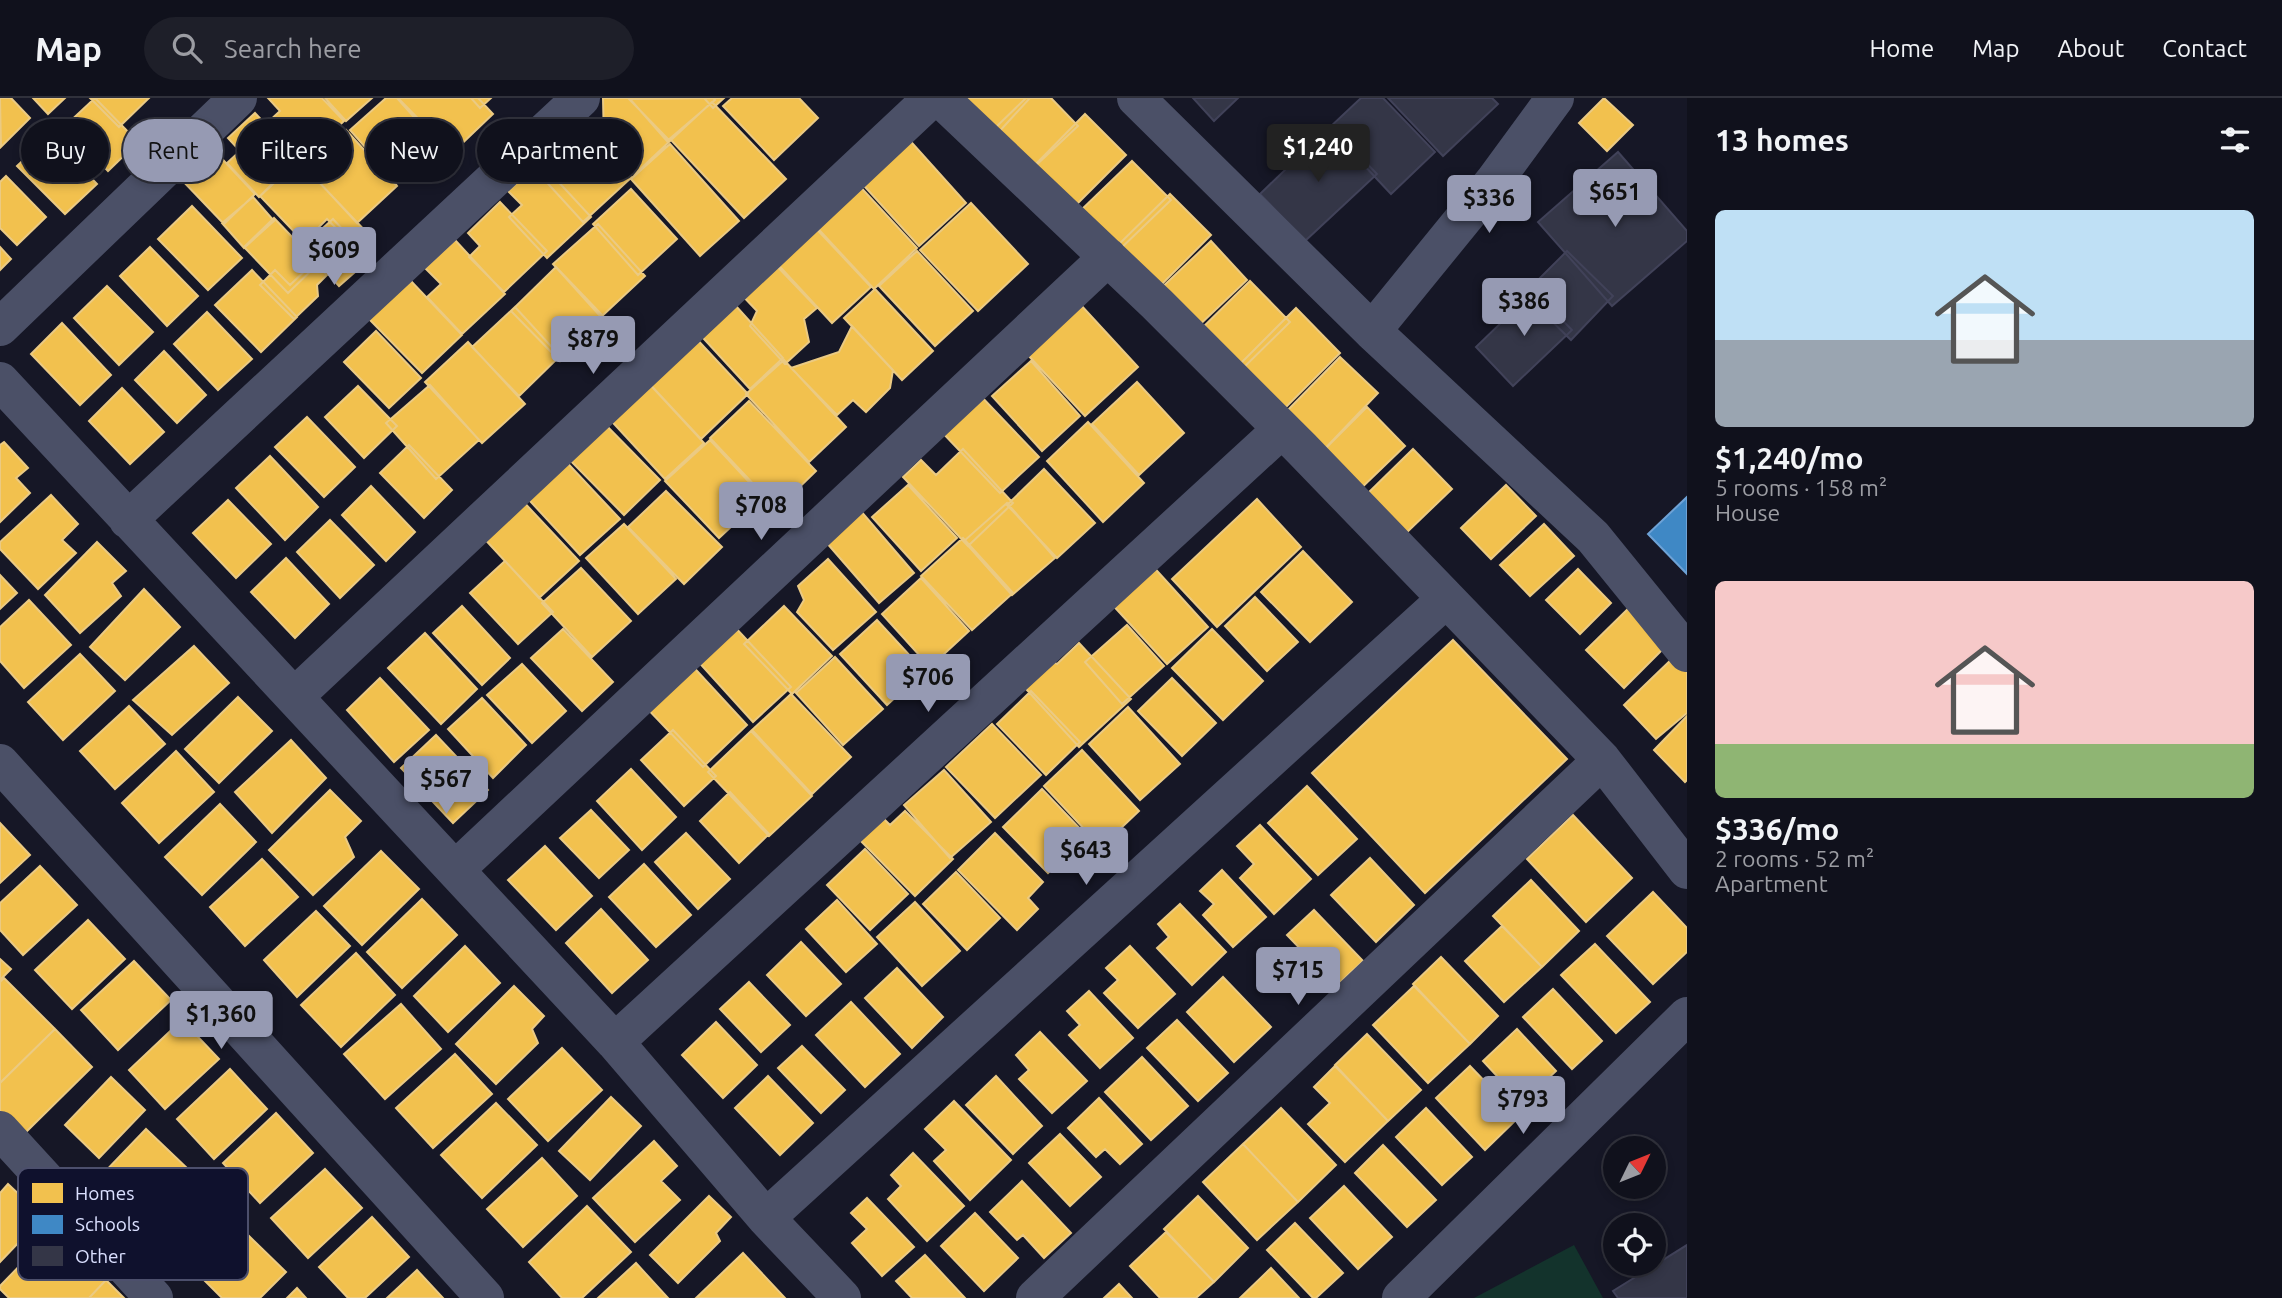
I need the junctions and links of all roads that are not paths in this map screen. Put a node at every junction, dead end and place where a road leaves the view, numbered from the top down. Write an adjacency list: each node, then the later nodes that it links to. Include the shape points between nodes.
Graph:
1 (238, 98): 8 (street)
2 (581, 98): 12 (street)
3 (932, 98): 15 (street)
4 (940, 98): 7 (street)
5 (1136, 98): 9 (street)
6 (1555, 98): 9 (street, via 1496,180)
7 (1108, 257): 11 (street); 18 (street)
8 (0, 327)
9 (1372, 331): 14 (street, via 1593,537)
10 (0, 381): 12 (street)
11 (1281, 430): 13 (street); 21 (street)
12 (128, 520): 15 (street)
13 (1446, 599): 16 (street); 24 (street)
14 (1687, 653)
15 (294, 697): 18 (street)
16 (1602, 760): 19 (street); 29 (street)
17 (0, 763): 27 (street)
18 (455, 870): 21 (street)
19 (1687, 870)
20 (1687, 1016): 30 (street)
21 (615, 1042): 24 (street)
22 (0, 1130): 23 (street)
23 (35, 1168)
24 (766, 1218): 28 (street)
25 (138, 1280): 26 (street)
26 (154, 1298)
27 (485, 1298)
28 (842, 1298)
29 (1035, 1298)
30 (1401, 1298)

